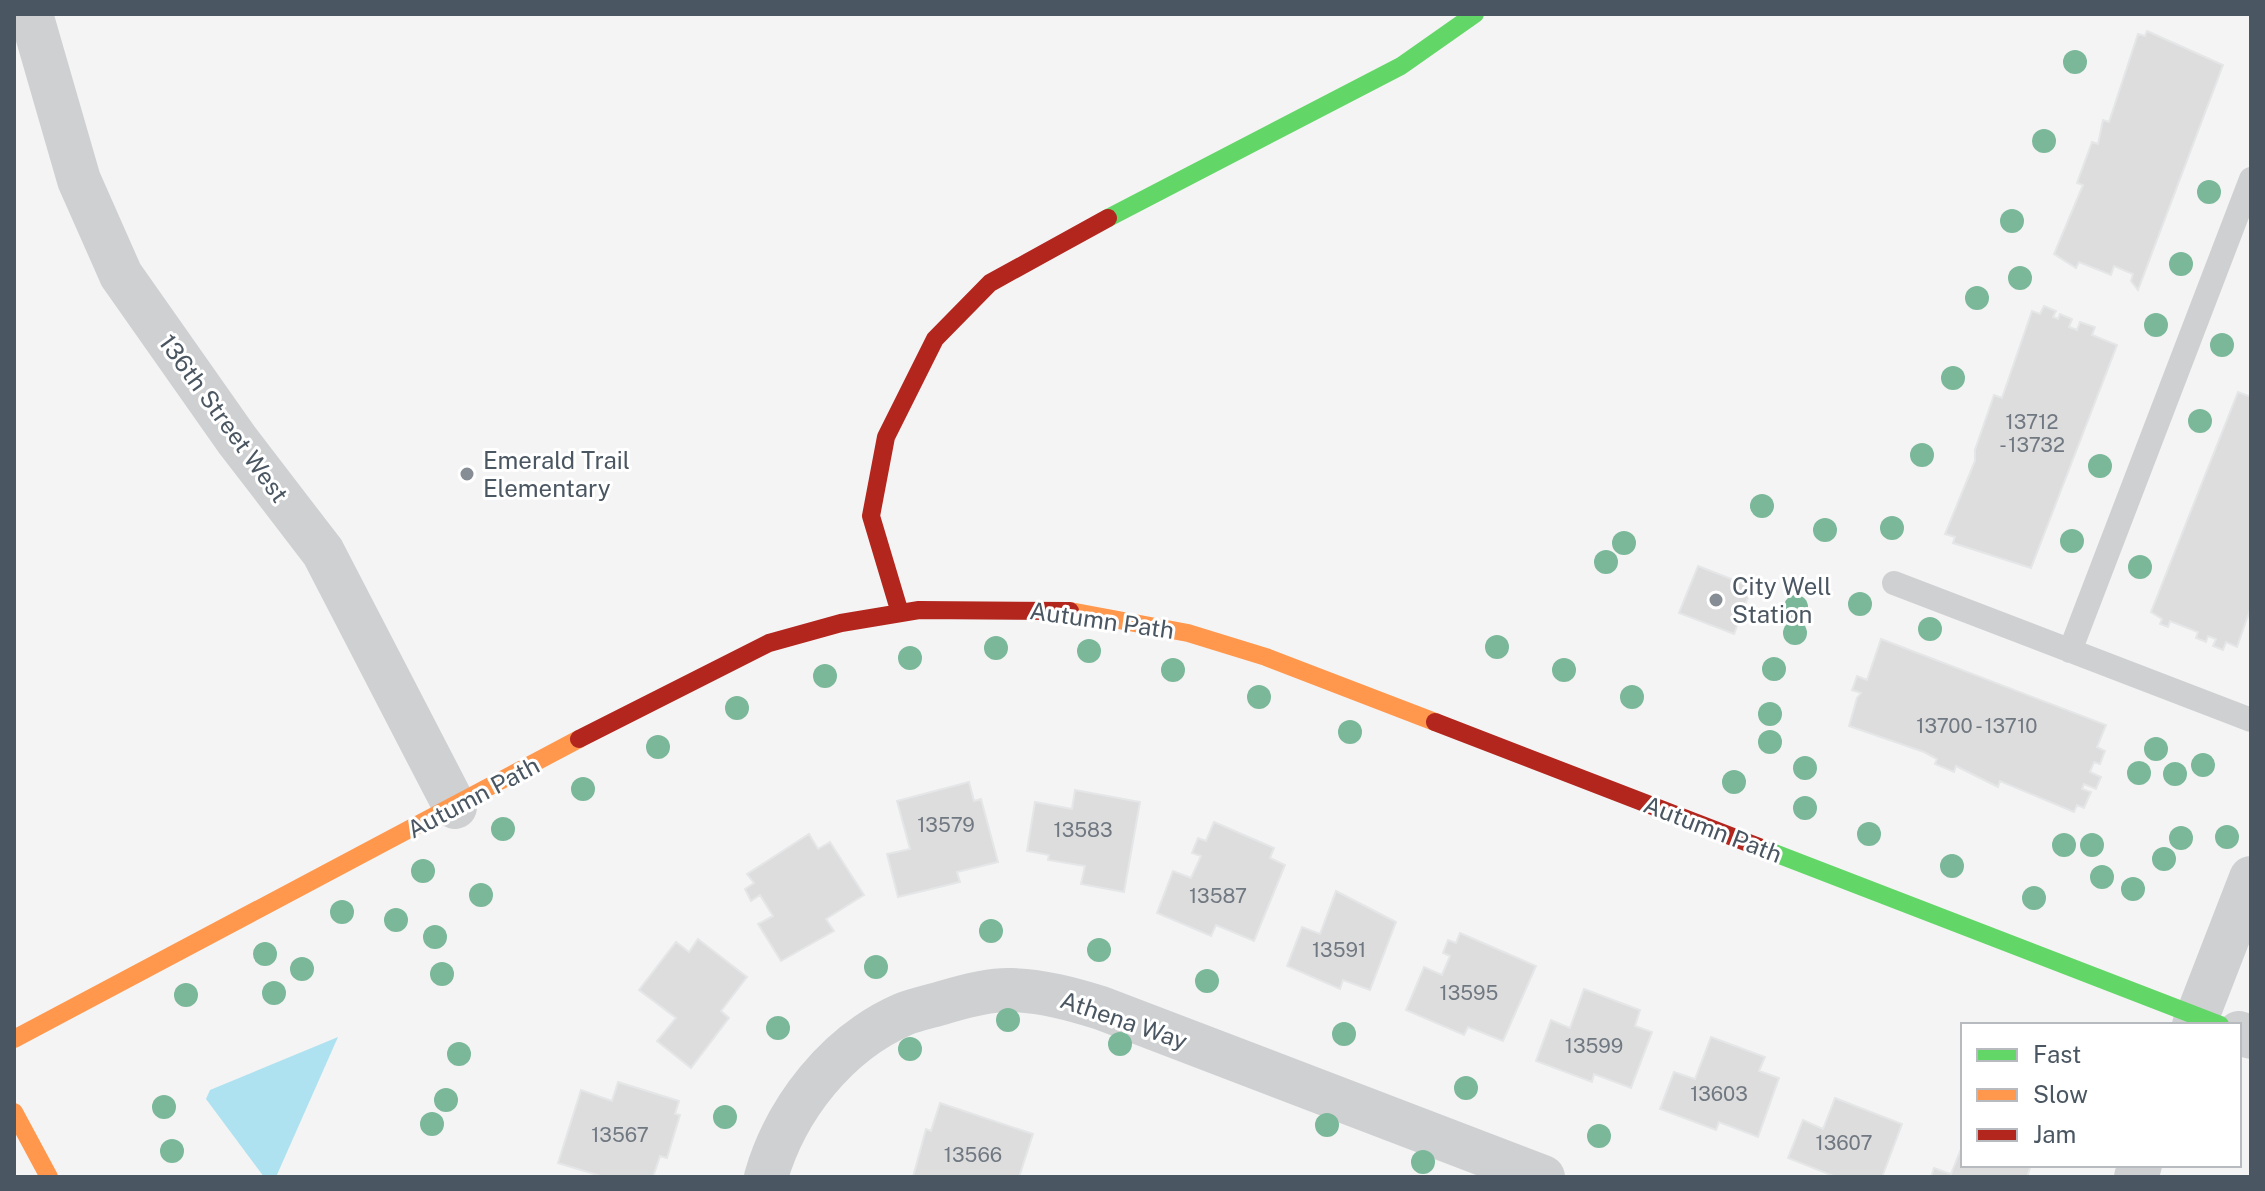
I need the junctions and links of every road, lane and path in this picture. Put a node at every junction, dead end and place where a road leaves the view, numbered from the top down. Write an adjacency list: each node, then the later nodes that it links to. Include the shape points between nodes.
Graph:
1 (31, 14): 8 (street, 136th Street West, via 79,180 121,275 323,552)
2 (1475, 14): 5 (street, via 1401,66 990,283 946,327 886,437 871,516)
3 (2251, 179): 6 (lane)
4 (1894, 583): 6 (lane)
5 (900, 613): 8 (street, Autumn Path, via 769,643); 10 (street, Autumn Path, via 1058,609 1201,637 1281,663)
6 (2070, 651): 7 (lane)
7 (2251, 720)
8 (455, 807): 11 (street, Autumn Path)
9 (2251, 878): 10 (street)
10 (2204, 1022)
11 (14, 1039)
12 (14, 1112): 14 (street)
13 (1537, 1176): 15 (street, Athena Way, via 1101,1008 1058,995 1009,990 905,1013 870,1032 799,1101)
14 (49, 1177)
15 (766, 1177)

